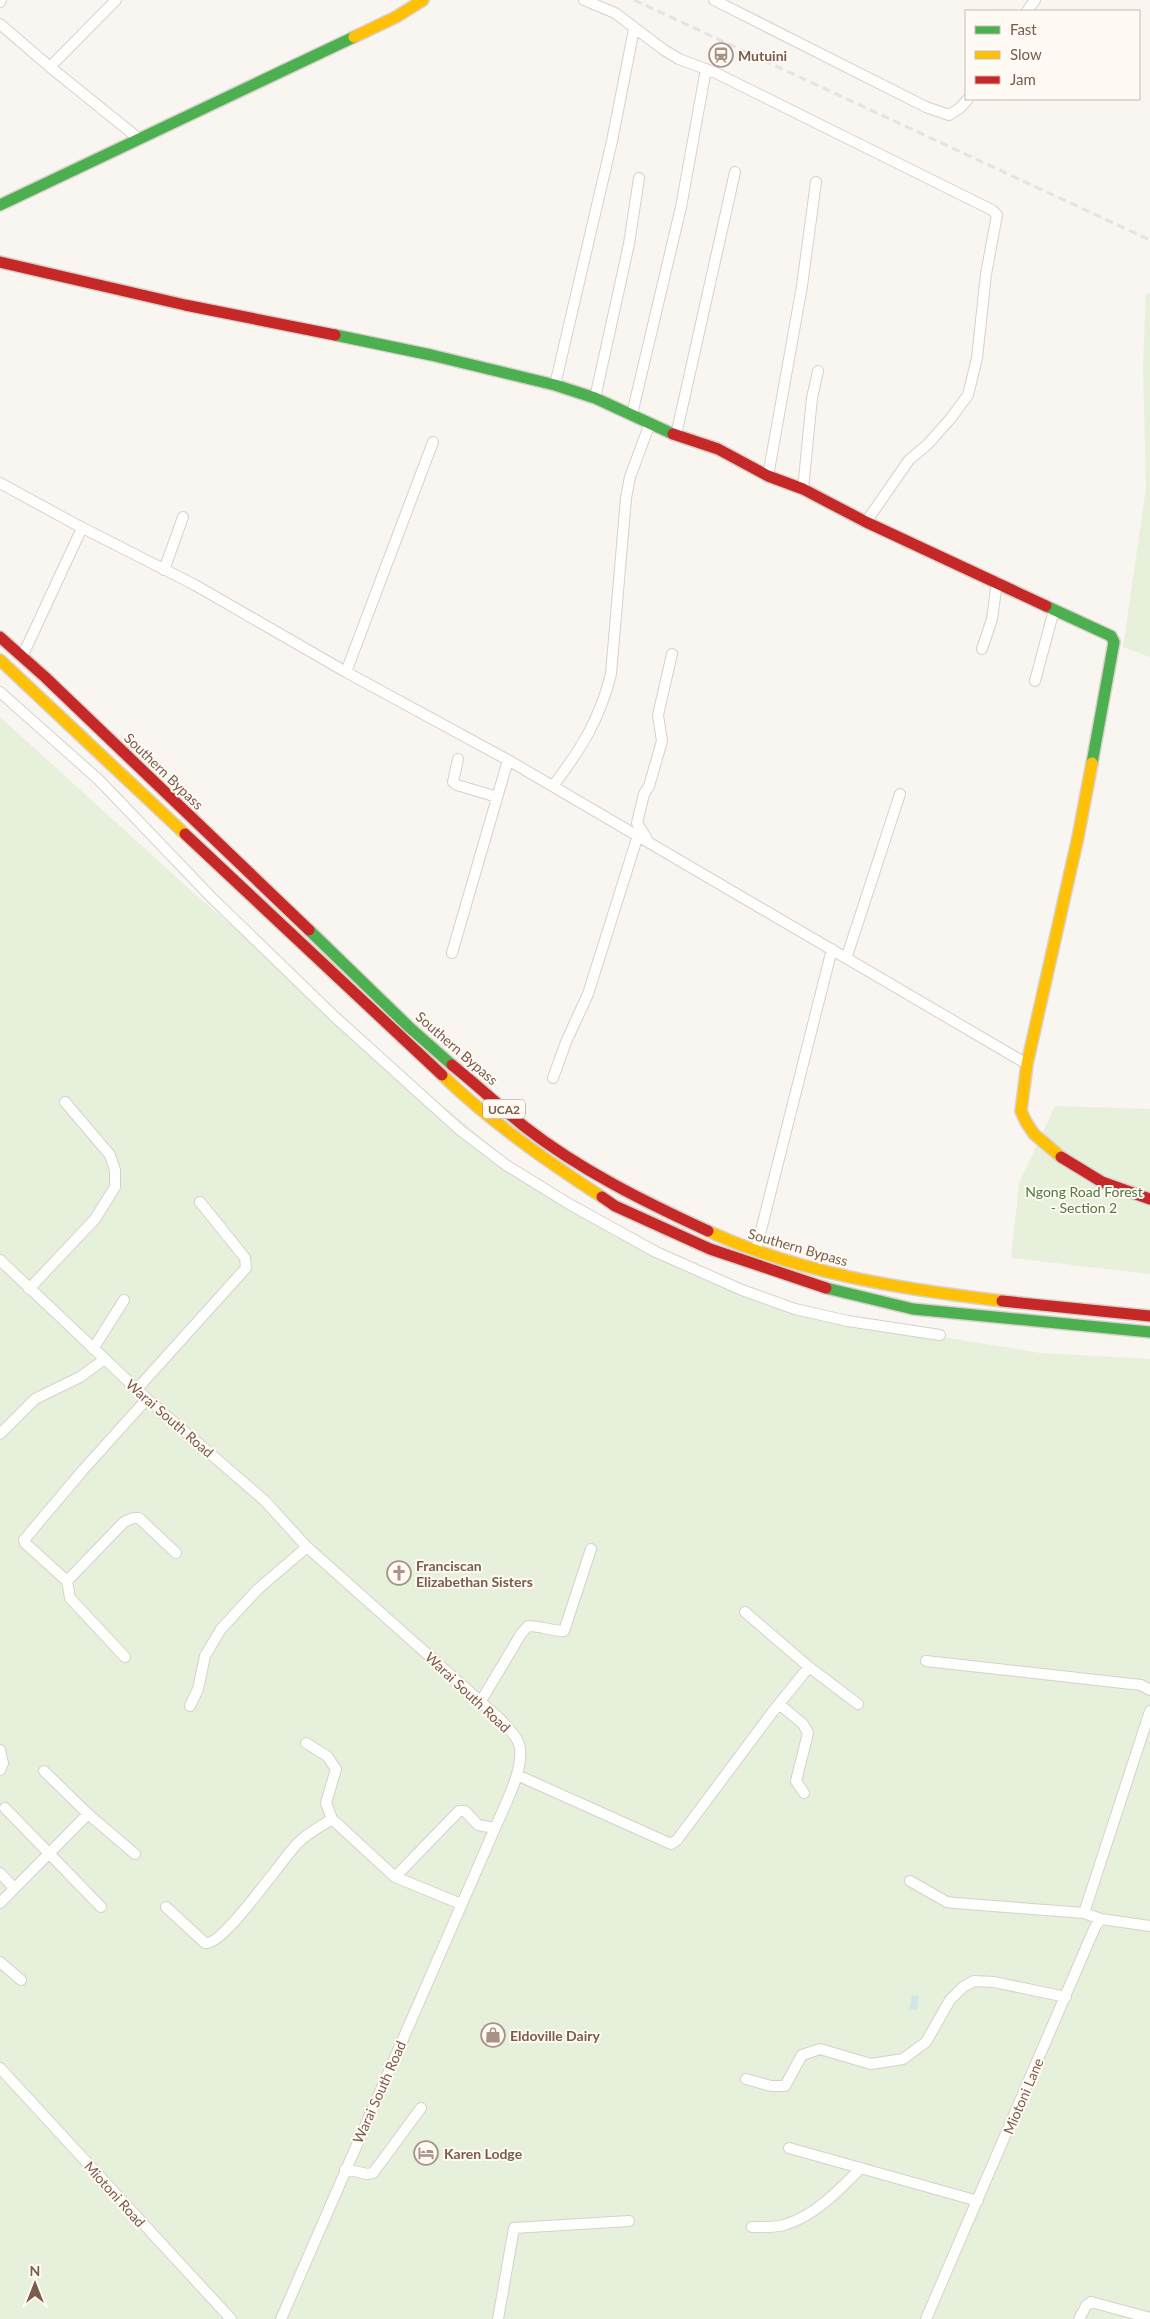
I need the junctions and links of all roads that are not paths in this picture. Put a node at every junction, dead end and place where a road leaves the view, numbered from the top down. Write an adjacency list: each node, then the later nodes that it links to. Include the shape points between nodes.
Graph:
1 (116, 0): 7 (street)
2 (423, 0): 10 (main road, via 396,17)
3 (584, 0): 6 (street, via 615,13)
4 (714, 0): 9 (street, via 926,107 949,114)
5 (0, 24): 7 (street)
6 (634, 29): 8 (street, via 679,59); 17 (street, via 612,141)
7 (50, 67): 10 (street)
8 (706, 69): 19 (street, via 681,207); 27 (street, via 971,199 996,215 977,358 968,395 909,460)
9 (967, 100)
10 (138, 138): 14 (main road)
11 (735, 172): 21 (street)
12 (638, 178): 18 (street, via 629,244)
13 (816, 182): 23 (street, via 802,286)
14 (0, 205)
15 (0, 262): 17 (main road)
16 (818, 371): 25 (street, via 812,398)
17 (555, 385): 18 (main road)
18 (595, 398): 19 (main road)
19 (632, 414): 20 (main road)
20 (650, 423): 21 (main road); 42 (street, via 628,491 611,674 606,696 582,747)
21 (676, 435): 23 (main road, via 718,449)
22 (433, 442): 37 (street)
23 (768, 476): 25 (main road)
24 (0, 483): 28 (street)
25 (803, 489): 27 (main road)
26 (183, 517): 29 (street)
27 (866, 522): 30 (main road)
28 (82, 528): 29 (street); 35 (street)
29 (164, 570): 37 (street)
30 (997, 582): 31 (main road); 33 (street, via 992,619)
31 (1054, 610): 38 (street); 50 (main road, via 1108,634 1114,642 1078,836)
32 (0, 637): 35 (main road, Southern Bypass / UCA2)
33 (982, 649)
34 (672, 654): 46 (street, via 658,715 662,741 637,823)
35 (22, 656): 55 (main road, Southern Bypass / UCA2, via 409,1027 526,1128 594,1173 668,1213)
36 (0, 660): 60 (main road, Southern Bypass / UCA2, via 470,1102 533,1152 615,1206 710,1249 811,1286 867,1300 947,1314)
37 (346, 672): 41 (street)
38 (1035, 681)
39 (0, 692): 61 (street, via 99,780 211,897 335,1017 460,1130 506,1165 656,1252 742,1290 848,1321)
40 (458, 759): 44 (street, via 453,782)
41 (508, 760): 42 (street); 44 (street)
42 (554, 786): 45 (street)
43 (900, 794): 49 (street)
44 (497, 797): 48 (street)
45 (638, 835): 46 (street); 51 (street, via 588,994)
46 (649, 842): 47 (street)
47 (832, 949): 49 (street); 55 (street)
48 (452, 954)
49 (846, 956): 50 (street)
50 (1027, 1064): 53 (main road, via 1022,1114 1039,1138 1056,1153 1096,1178)
51 (553, 1078)
52 (65, 1102): 57 (street, via 110,1155 115,1170 114,1187 95,1219)
53 (1150, 1199)
54 (200, 1202): 64 (street, via 245,1258 246,1268)
55 (756, 1250): 59 (main road, Southern Bypass / UCA2, via 875,1284 916,1291)
56 (0, 1260): 57 (street, Warai South Road)
57 (29, 1289): 62 (street, Warai South Road)
58 (124, 1300): 62 (street)
59 (1150, 1316)
60 (1150, 1332)
61 (940, 1335)
62 (94, 1349): 63 (street, Warai South Road)
63 (105, 1359): 64 (street, Warai South Road); 66 (street, via 80,1377 35,1400)
64 (137, 1389): 65 (street, Warai South Road)
65 (147, 1399): 67 (street, Warai South Road, via 264,1500); 70 (street, via 25,1537 25,1543)
66 (0, 1434)
67 (307, 1547): 76 (street, Warai South Road); 79 (street, via 258,1589 221,1629 205,1656 198,1689)
68 (590, 1549): 76 (street, via 564,1632 528,1626)
69 (176, 1553): 70 (street, via 139,1518 128,1519)
70 (67, 1581): 72 (street, via 70,1598)
71 (745, 1612): 74 (street)
72 (125, 1657)
73 (926, 1661): 75 (street, via 1141,1685)
74 (809, 1668): 77 (street); 78 (street)
75 (1150, 1690)
76 (481, 1701): 85 (street, Warai South Road, via 518,1742 521,1752)
77 (779, 1704): 85 (street, via 671,1844); 86 (street, via 803,1724 808,1733 796,1781)
78 (858, 1704)
79 (190, 1706)
80 (1150, 1711): 101 (street)
81 (306, 1743): 89 (street, via 327,1756 336,1769 326,1803)
82 (0, 1750): 83 (street, via 3,1763)
83 (0, 1770)
84 (44, 1771): 88 (street)
85 (516, 1775): 90 (street, Warai South Road)
86 (804, 1793)
87 (5, 1808): 91 (street)
88 (88, 1814): 91 (street); 92 (street)
89 (332, 1820): 94 (street); 100 (street, via 298,1842 232,1925 212,1943 205,1943)
90 (495, 1828): 94 (street, via 478,1825 465,1811 459,1811); 98 (street, Warai South Road)
91 (49, 1853): 96 (street); 99 (street)
92 (135, 1854)
93 (0, 1873): 96 (street)
94 (395, 1876): 98 (street)
95 (910, 1880): 101 (street, via 947,1902)
96 (7, 1885): 97 (street)
97 (0, 1903)
98 (461, 1904): 112 (street, Warai South Road)
99 (101, 1907)
100 (166, 1908)
101 (1084, 1913): 102 (street)
102 (1101, 1918): 103 (street); 106 (street, Miotoni Lane)
103 (1150, 1926)
104 (0, 1962): 105 (street)
105 (21, 1980)
106 (1066, 1997): 108 (street, via 974,1981 950,2000 926,2042 903,2060 871,2064 820,2049 802,2055 785,2086); 113 (street, Miotoni Lane)
107 (0, 2068): 117 (street, Miotoni Road)
108 (746, 2079)
109 (421, 2108): 112 (street, via 373,2173)
110 (789, 2148): 111 (street)
111 (861, 2168): 113 (street); 115 (street, via 838,2191 806,2215 786,2225)
112 (346, 2169): 118 (street, Warai South Road)
113 (978, 2201): 120 (street, Miotoni Lane)
114 (629, 2220): 119 (street, via 514,2228)
115 (752, 2228)
116 (1150, 2318): 121 (street, via 1091,2302)
117 (231, 2319)
118 (281, 2319)
119 (498, 2319)
120 (926, 2319)
121 (1079, 2319)

